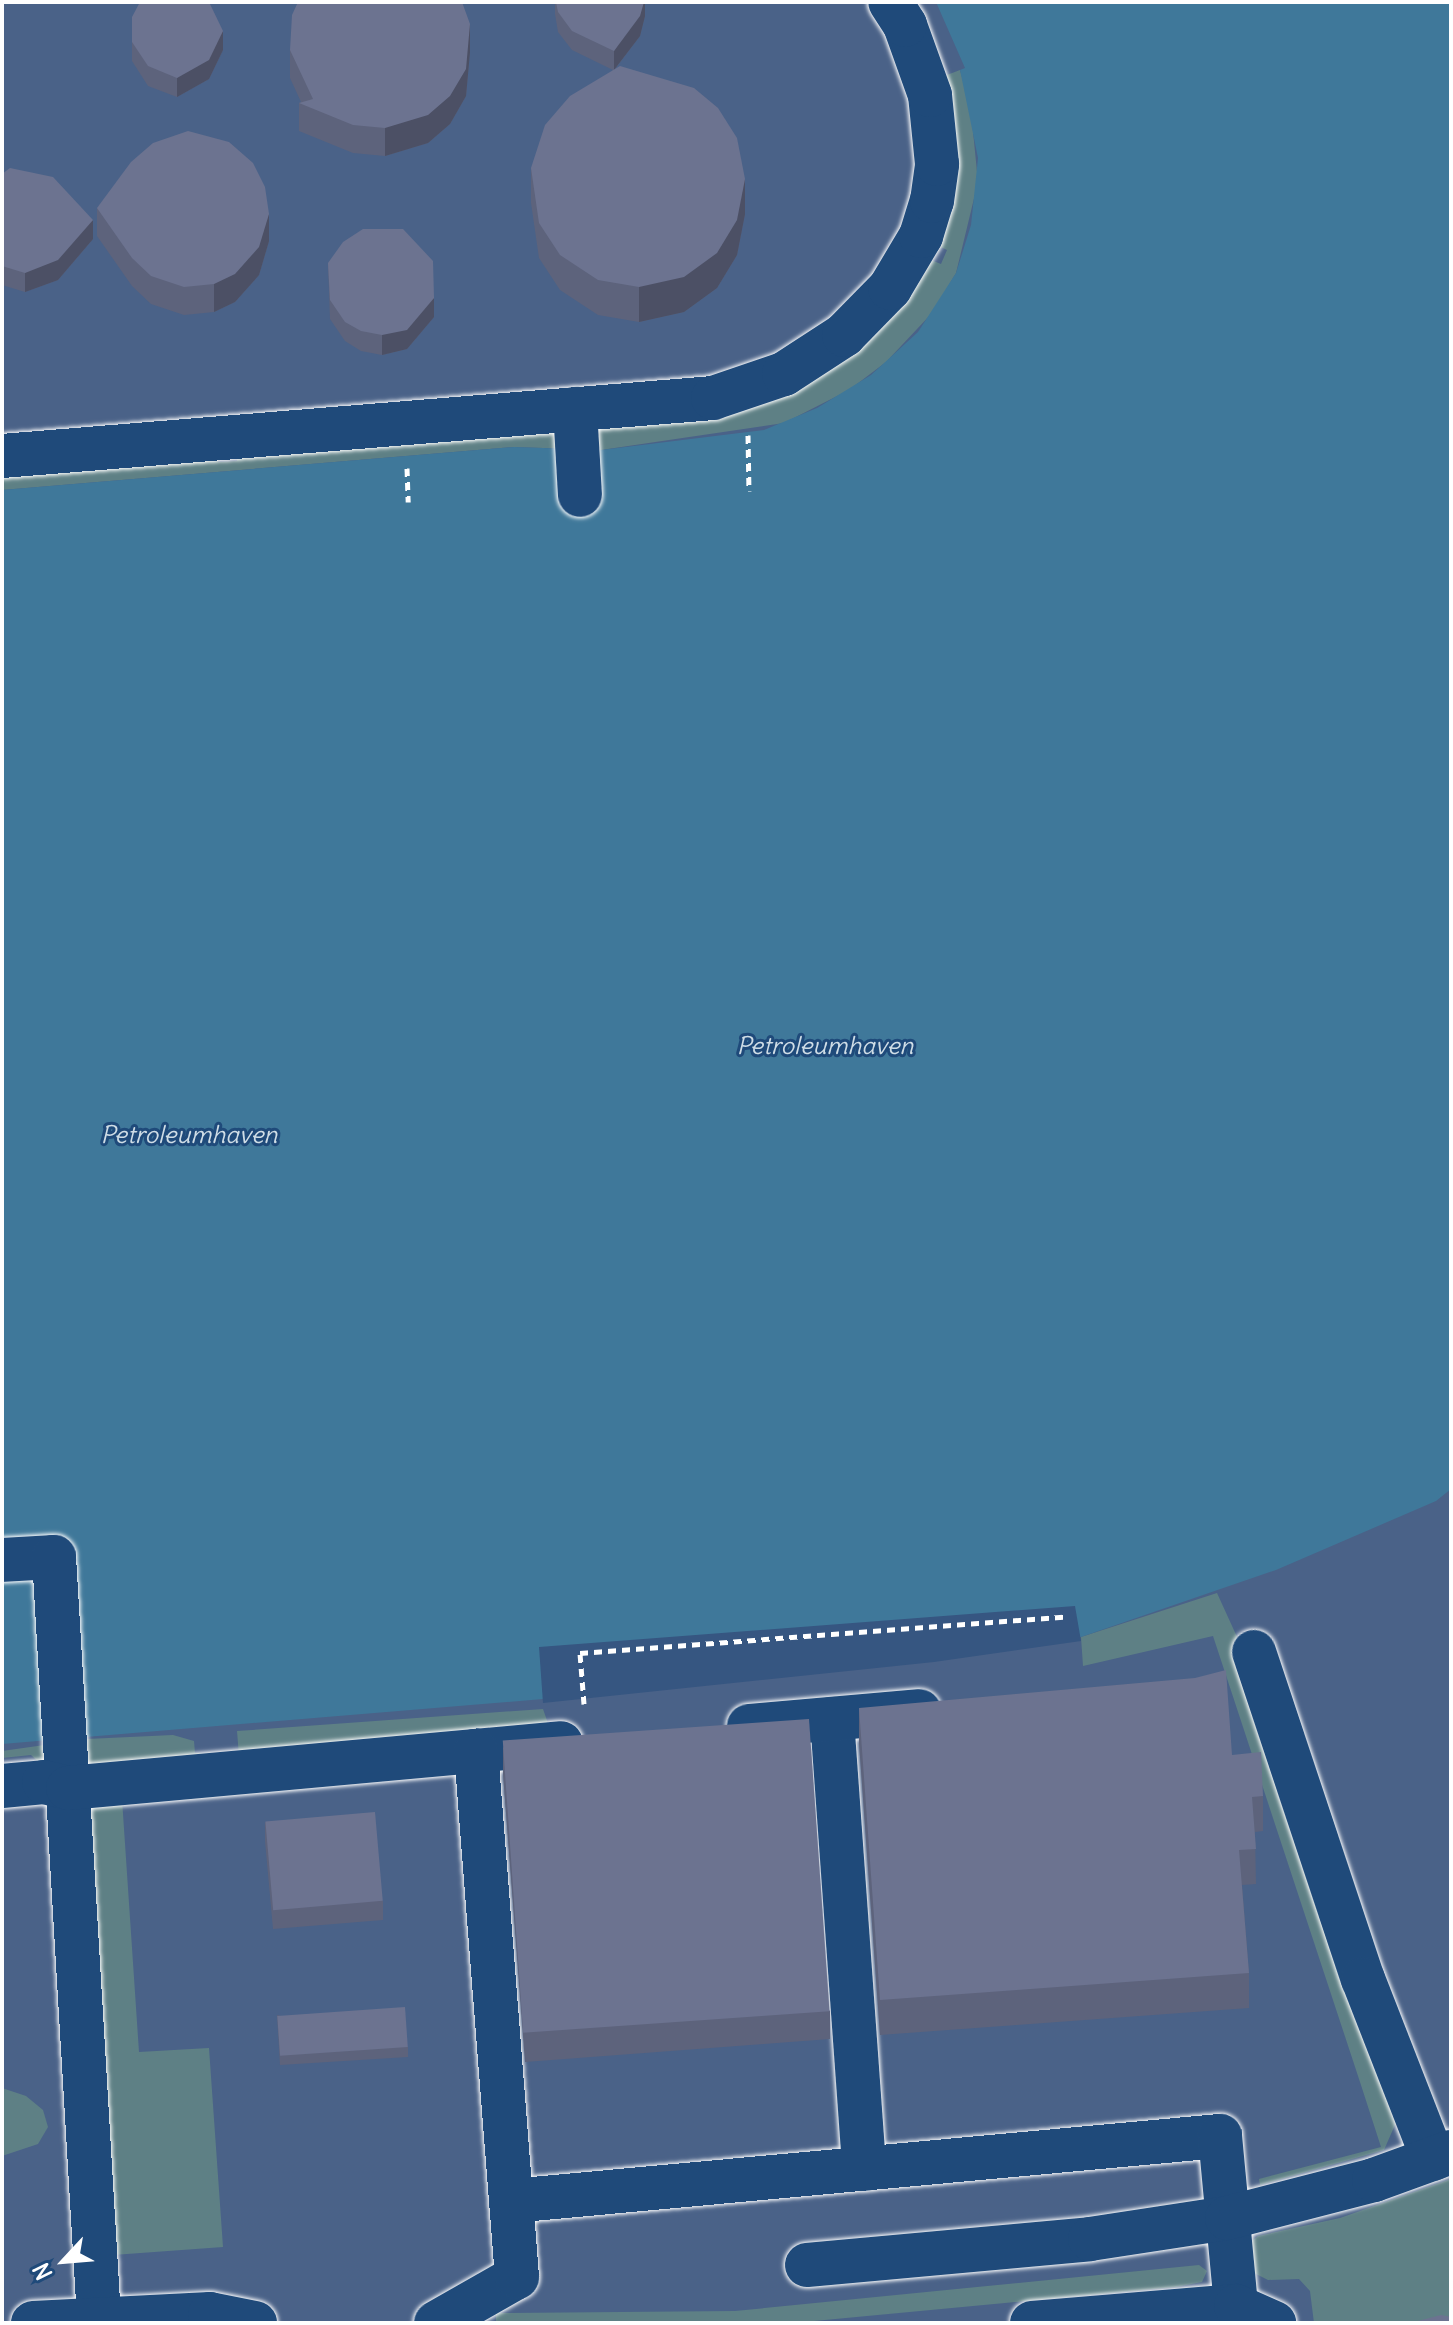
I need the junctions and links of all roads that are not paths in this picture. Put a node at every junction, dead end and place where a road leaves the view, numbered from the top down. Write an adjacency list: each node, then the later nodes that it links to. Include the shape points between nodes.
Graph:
1 (890, 2): 2 (street, via 905,25 926,83 937,164 921,236 890,288 825,350 764,383 713,398)
2 (576, 417): 3 (street); 4 (street)
3 (2, 456)
4 (580, 495)
5 (2, 1560): 13 (street, via 54,1557)
6 (1254, 1652): 14 (street, via 1363,1979)
7 (958, 1708): 8 (street)
8 (832, 1719): 9 (street); 15 (street)
9 (710, 1730)
10 (594, 1740): 11 (street)
11 (476, 1751): 13 (street); 16 (street)
12 (2, 1786): 13 (street, via 44,1782)
13 (68, 1788): 20 (street)
14 (1442, 2156): 17 (street)
15 (864, 2169): 16 (street); 17 (street, via 1220,2136)
16 (511, 2201): 23 (street, via 517,2277)
17 (1245, 2214): 18 (street, via 1090,2239); 19 (street)
18 (807, 2265)
19 (1255, 2315): 24 (street)
20 (99, 2319): 21 (street); 22 (street, via 210,2314)
21 (33, 2323)
22 (255, 2323)
23 (436, 2323)
24 (1032, 2323)

